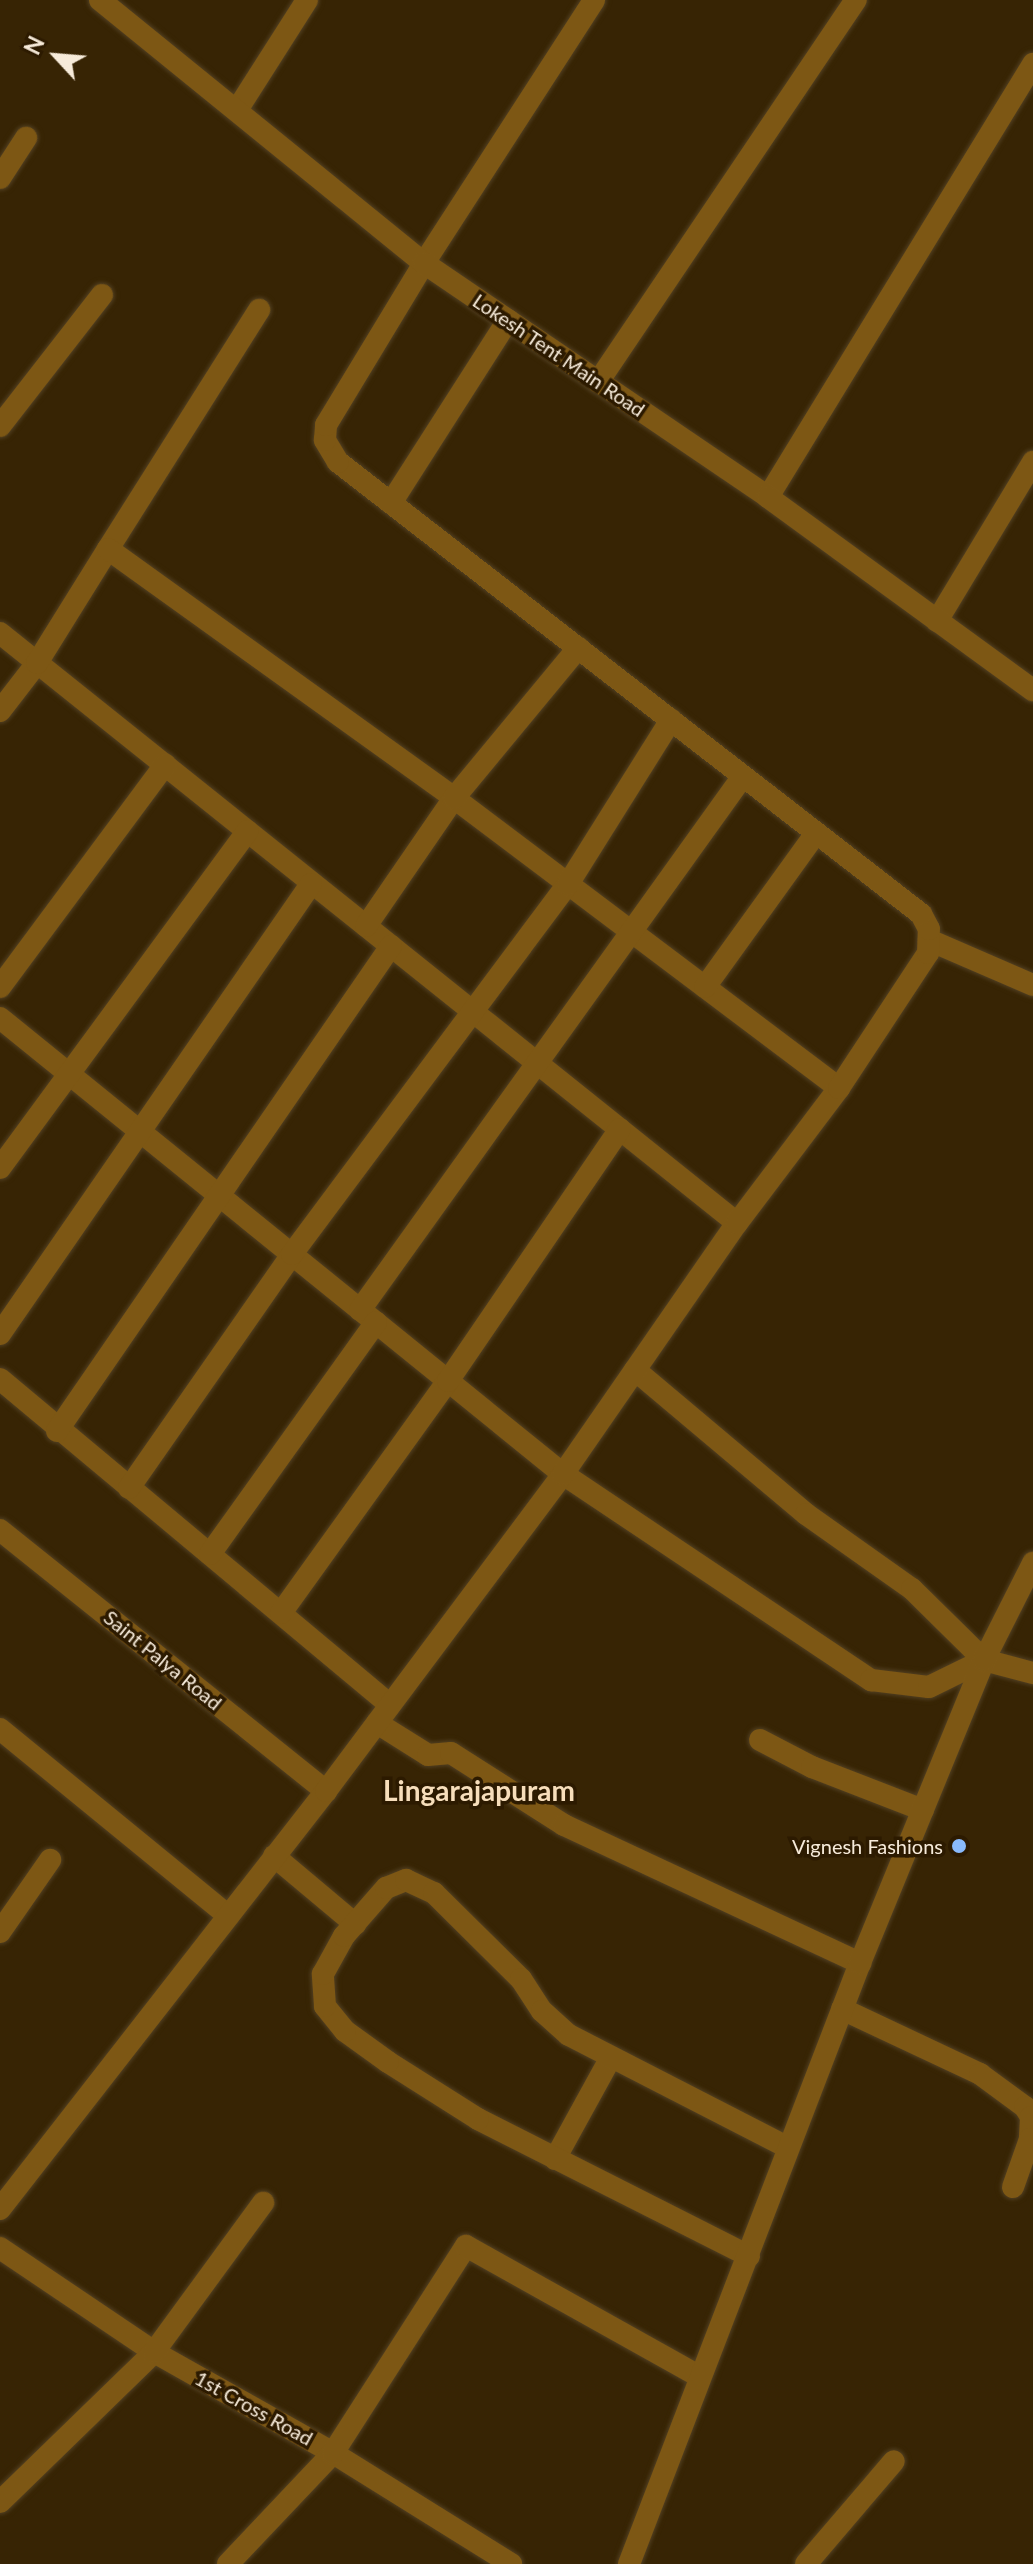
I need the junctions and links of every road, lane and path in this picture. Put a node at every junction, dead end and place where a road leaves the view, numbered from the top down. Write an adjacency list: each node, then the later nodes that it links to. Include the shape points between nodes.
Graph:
1 (100, 0): 6 (street, Lokesh Tent Main Road)
2 (307, 0): 6 (street)
3 (594, 0): 9 (street)
4 (856, 0): 13 (street)
5 (1033, 64): 16 (street)
6 (237, 110): 9 (street, Lokesh Tent Main Road)
7 (26, 138): 8 (street)
8 (0, 178)
9 (424, 263): 12 (street, Lokesh Tent Main Road); 17 (street, via 326,425 325,440 338,462)
10 (102, 295): 14 (street)
11 (259, 310): 18 (street)
12 (508, 320): 13 (street, Lokesh Tent Main Road); 17 (street)
13 (598, 382): 16 (street, Lokesh Tent Main Road)
14 (0, 426)
15 (1033, 462): 19 (street)
16 (768, 497): 19 (street, Lokesh Tent Main Road)
17 (391, 503): 21 (street)
18 (108, 549): 22 (street); 28 (street)
19 (937, 621): 23 (street, Lokesh Tent Main Road)
20 (0, 633): 22 (street)
21 (578, 648): 25 (street); 28 (street)
22 (37, 663): 24 (street); 26 (street)
23 (1033, 690)
24 (0, 711)
25 (671, 720): 27 (street); 32 (street)
26 (165, 765): 29 (street); 38 (street)
27 (743, 776): 30 (street); 34 (street)
28 (454, 798): 32 (street); 33 (street)
29 (248, 831): 31 (street); 43 (street)
30 (816, 833): 35 (street, via 921,914); 39 (street)
31 (311, 884): 33 (street); 46 (street)
32 (568, 884): 34 (street); 40 (street)
33 (366, 926): 36 (street)
34 (632, 932): 39 (street); 42 (street)
35 (929, 940): 37 (street); 44 (street, via 925,960)
36 (391, 946): 40 (street); 48 (street)
37 (1033, 985)
38 (0, 987)
39 (705, 987): 44 (street)
40 (471, 1010): 42 (street); 50 (street)
41 (0, 1018): 43 (street)
42 (537, 1063): 45 (street); 51 (street)
43 (70, 1074): 46 (street); 47 (street)
44 (839, 1088): 49 (street)
45 (620, 1129): 49 (street); 55 (street)
46 (140, 1132): 48 (street); 52 (street)
47 (0, 1168)
48 (217, 1197): 50 (street); 56 (street)
49 (737, 1223): 53 (street)
50 (292, 1254): 51 (street); 58 (street)
51 (368, 1316): 55 (street); 60 (street)
52 (0, 1334)
53 (635, 1370): 57 (street); 63 (street, via 806,1514 912,1589)
54 (0, 1379): 56 (street)
55 (448, 1381): 57 (street); 62 (street)
56 (57, 1431): 58 (street)
57 (563, 1474): 63 (street, via 871,1680 894,1687 929,1687); 65 (street)
58 (129, 1488): 60 (street)
59 (0, 1530): 68 (street, Saint Palya Road)
60 (210, 1554): 62 (street)
61 (1033, 1563): 63 (street)
62 (281, 1613): 65 (street)
63 (984, 1660): 64 (street); 69 (street)
64 (1033, 1673)
65 (383, 1714): 68 (street); 75 (street, via 428,1755 451,1753 564,1825)
66 (0, 1729): 72 (street)
67 (760, 1740): 69 (street, via 812,1767)
68 (326, 1791): 70 (street)
69 (923, 1810): 75 (street)
70 (274, 1856): 72 (street); 73 (street)
71 (50, 1860): 74 (street)
72 (227, 1915): 82 (street)
73 (355, 1924): 77 (street, via 386,1888 406,1880 434,1893 521,1979 542,2011 569,2035); 79 (street, via 323,1974 325,2006 345,2031 478,2119)
74 (0, 1932)
75 (860, 1963): 76 (street)
76 (842, 2009): 78 (street); 80 (street, via 980,2074 1025,2107 1031,2117 1030,2139)
77 (611, 2057): 78 (street); 79 (street)
78 (787, 2147): 84 (street)
79 (555, 2159): 84 (street)
80 (1013, 2187)
81 (263, 2203): 85 (street)
82 (0, 2209)
83 (0, 2248): 85 (street, 1st Cross Road)
84 (749, 2256): 86 (street)
85 (154, 2352): 87 (street, 1st Cross Road); 89 (street)
86 (700, 2377): 87 (street, via 466,2246); 92 (street)
87 (333, 2453): 90 (street); 91 (street, 1st Cross Road)
88 (894, 2461): 93 (street)
89 (0, 2502)
90 (228, 2564)
91 (511, 2564)
92 (629, 2564)
93 (806, 2564)

